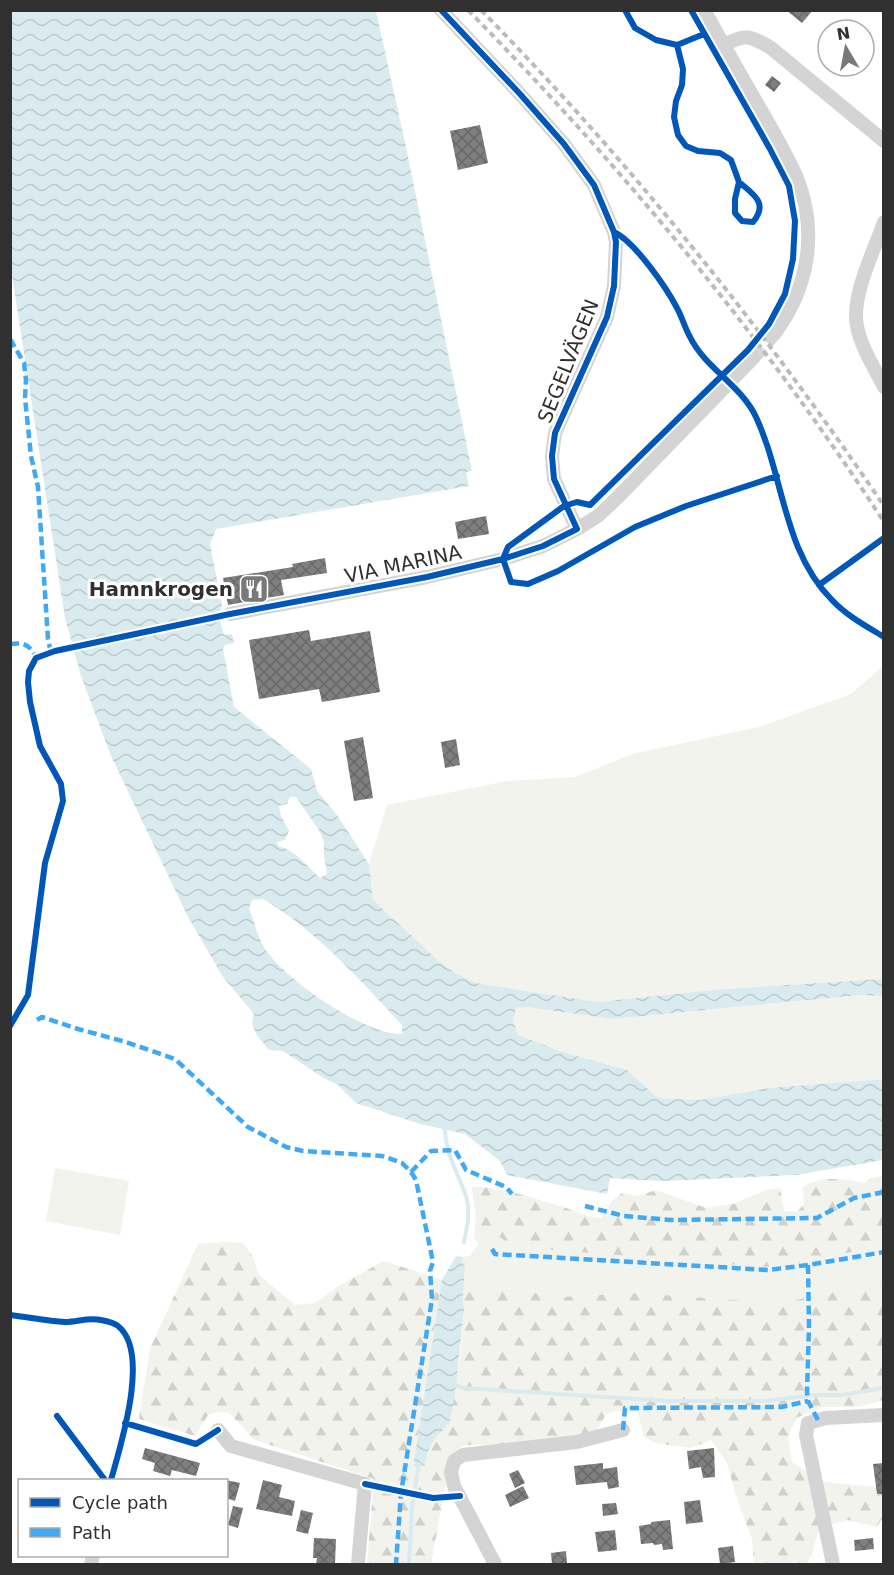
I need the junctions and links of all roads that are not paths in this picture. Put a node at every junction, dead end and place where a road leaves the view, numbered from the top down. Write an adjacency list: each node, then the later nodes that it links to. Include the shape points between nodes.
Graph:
1 (441, 10): 9 (street, SEGELVÄGEN, via 564,144 594,185 614,232 614,286 607,317 555,433 552,456 554,479)
2 (704, 10): 3 (street)
3 (724, 45): 4 (street, via 739,37 753,37); 6 (street, via 783,149 808,216 808,259 798,293)
4 (884, 141)
5 (884, 222): 8 (street, via 861,285 855,316 857,329)
6 (776, 333)
7 (753, 357): 9 (street, VIA MARINA, via 617,498)
8 (884, 387)
9 (577, 529): 10 (street, VIA MARINA, via 543,546 427,578)
10 (230, 614)
11 (884, 1415): 16 (street, via 826,1418 808,1423 806,1435)
12 (218, 1430): 14 (street, via 231,1446 365,1484)
13 (623, 1430): 15 (street, via 577,1442 463,1455 454,1461 454,1486)
14 (358, 1564)
15 (495, 1564)
16 (833, 1564)

